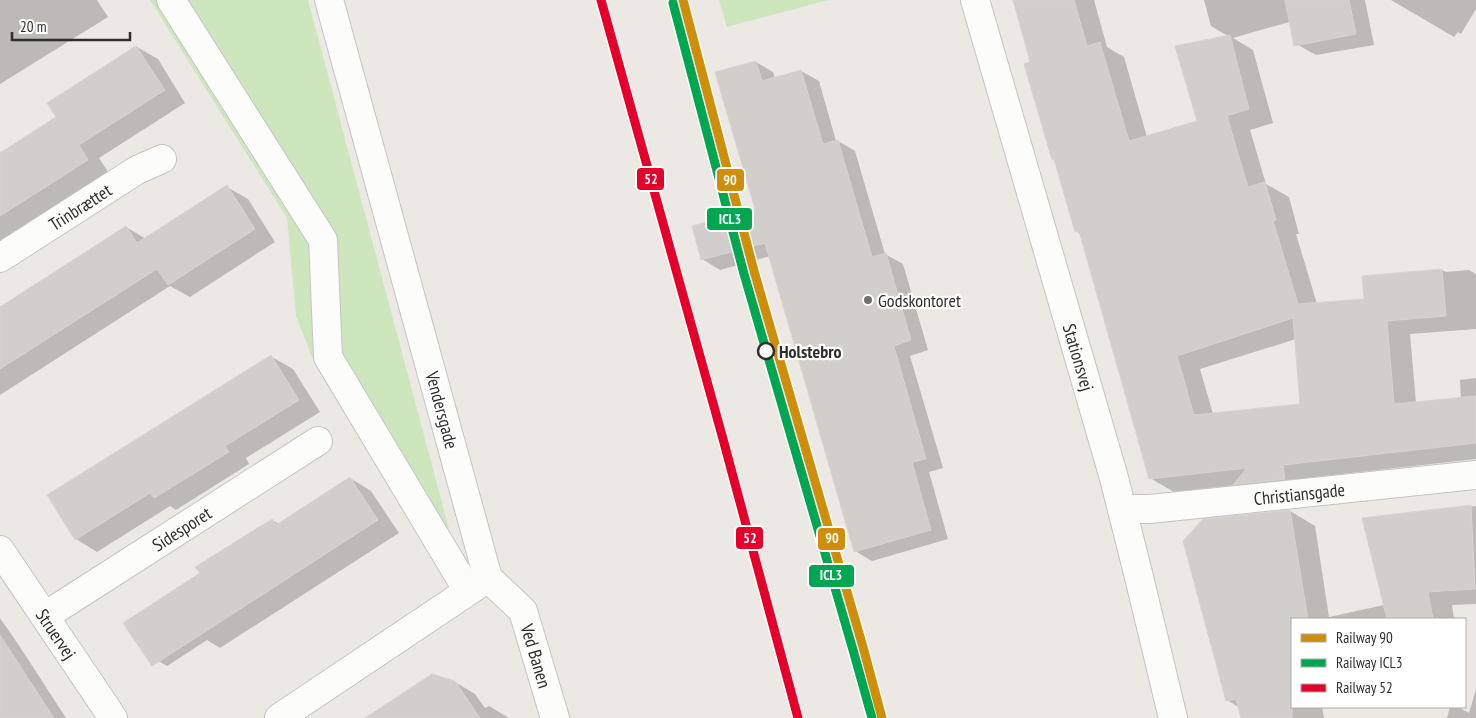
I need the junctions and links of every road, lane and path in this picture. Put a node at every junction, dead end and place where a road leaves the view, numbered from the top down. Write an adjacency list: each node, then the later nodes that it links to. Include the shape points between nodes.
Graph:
1 (171, 0): 10 (street, Ved Banen, via 323,240 328,357)
2 (329, 0): 10 (street, Vendersgade)
3 (975, 0): 8 (street, Stationsvej)
4 (162, 159): 5 (street, Trinbrættet, via 137,170)
5 (0, 258)
6 (318, 440): 11 (street, Sidesporet)
7 (1476, 475): 8 (street, Christiansgade, via 1150,509)
8 (1122, 509): 15 (street, Stationsvej)
9 (0, 550): 11 (street, Struervej)
10 (478, 584): 13 (street); 14 (street, Ved Banen, via 523,610)
11 (45, 616): 12 (street, Struervej)
12 (101, 713)
13 (279, 718)
14 (555, 718)
15 (1173, 718)

